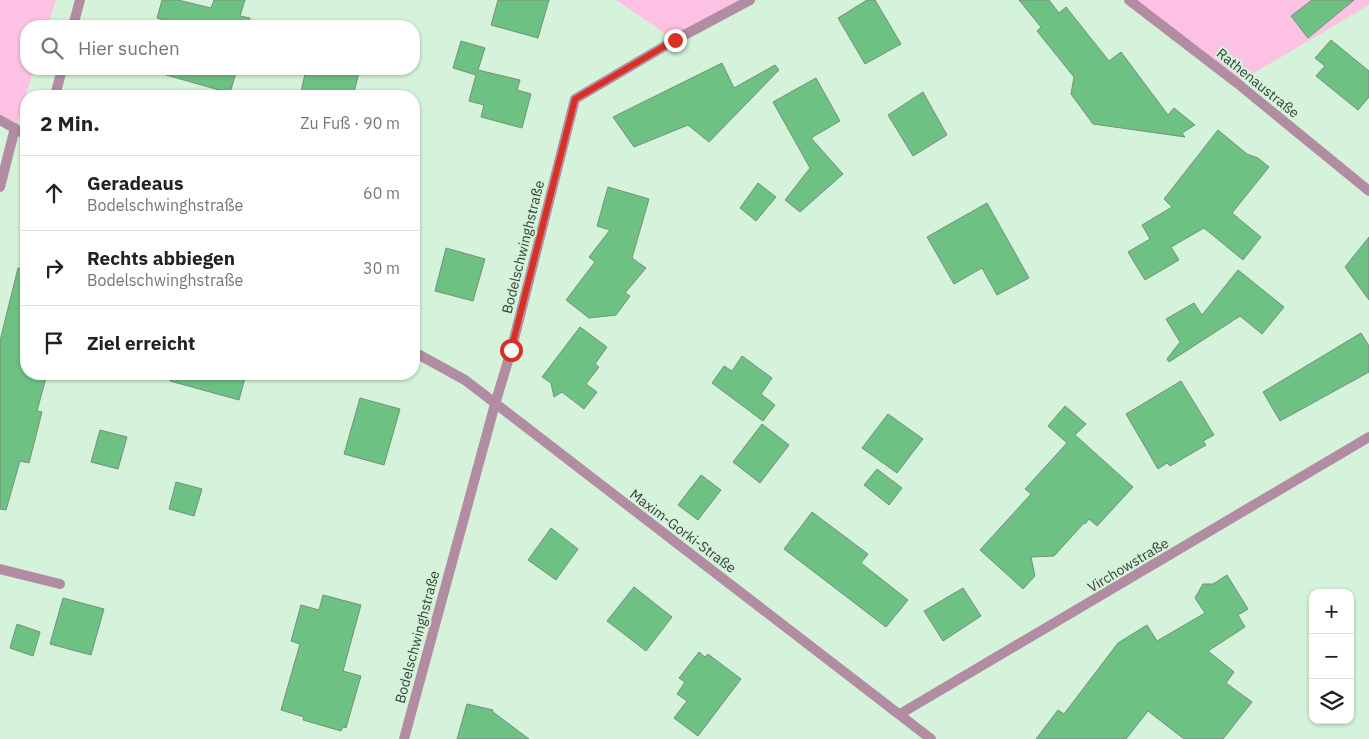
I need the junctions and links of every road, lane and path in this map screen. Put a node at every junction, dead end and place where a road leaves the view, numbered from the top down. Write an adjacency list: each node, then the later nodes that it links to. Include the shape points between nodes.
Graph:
1 (80, 0): 4 (street)
2 (750, 0): 13 (street, Bodelschwinghstraße, via 575,99)
3 (1128, 0): 11 (street, Rathenaustraße, via 1238,83)
4 (75, 20)
5 (60, 75): 6 (street)
6 (57, 90)
7 (0, 120): 8 (street)
8 (15, 128): 9 (street); 10 (street)
9 (20, 131)
10 (0, 187)
11 (1369, 191)
12 (420, 355): 13 (street, Maxim-Gorki-Straße, via 465,380)
13 (495, 404): 17 (street, Maxim-Gorki-Straße); 18 (street, Bodelschwinghstraße)
14 (1369, 437): 17 (street, Virchowstraße)
15 (0, 570): 16 (street)
16 (60, 584)
17 (900, 714): 19 (street, Maxim-Gorki-Straße)
18 (404, 739)
19 (931, 739)

